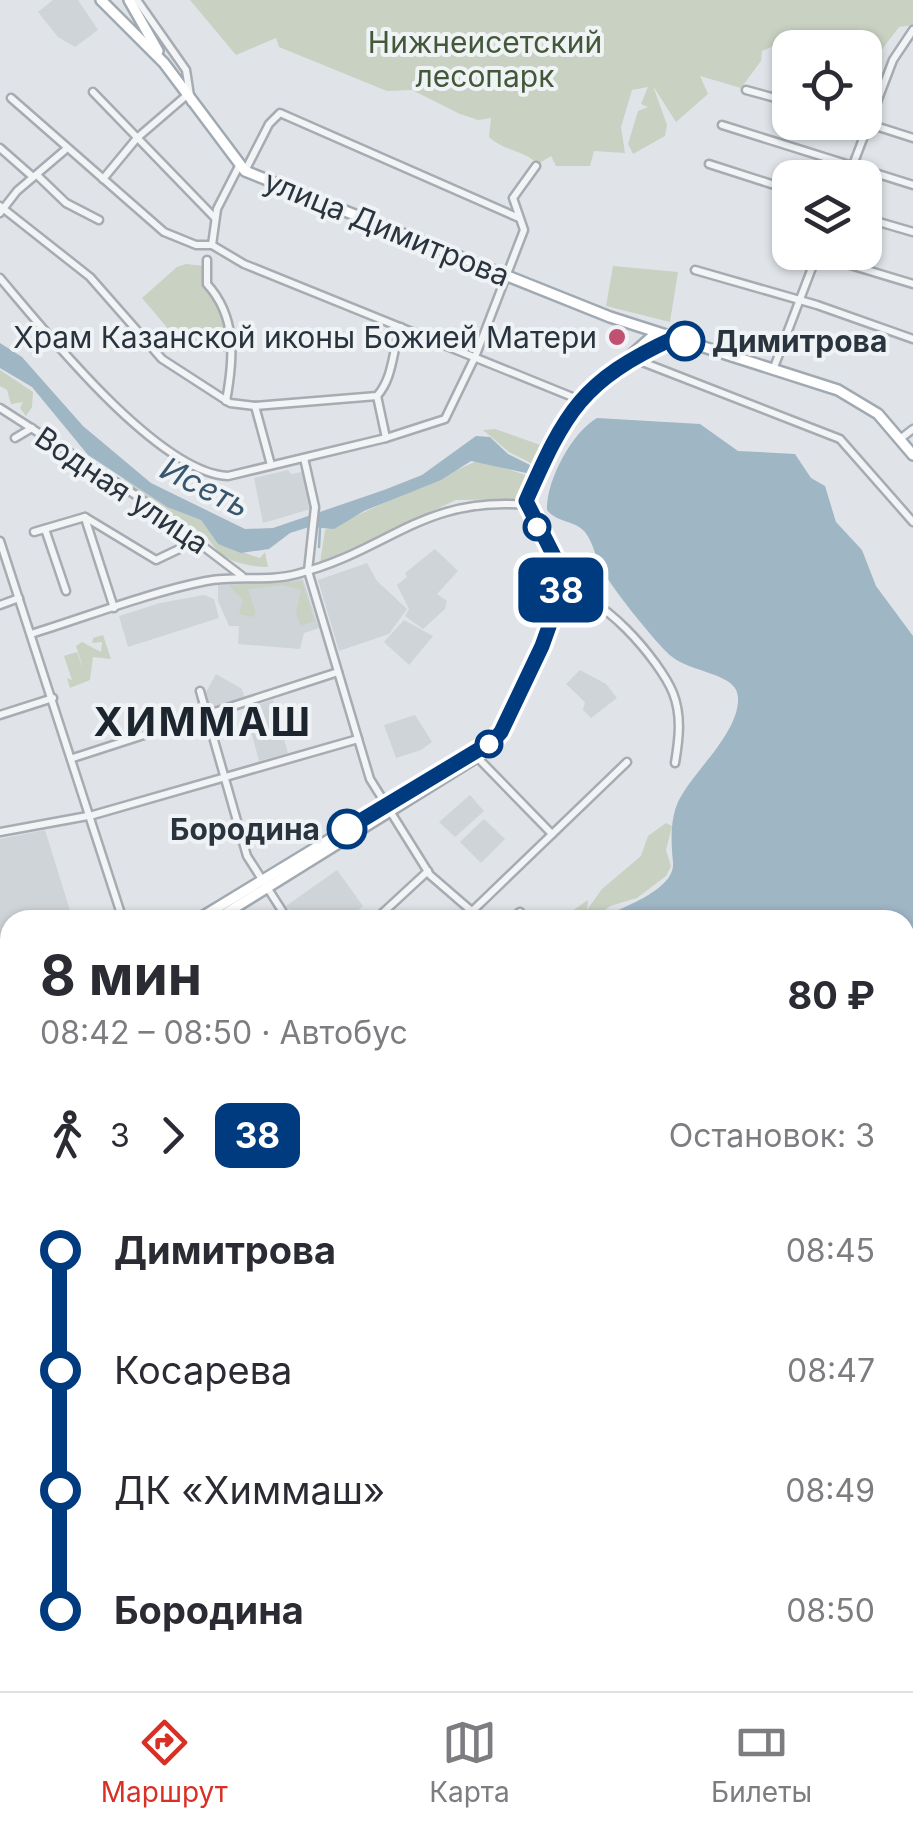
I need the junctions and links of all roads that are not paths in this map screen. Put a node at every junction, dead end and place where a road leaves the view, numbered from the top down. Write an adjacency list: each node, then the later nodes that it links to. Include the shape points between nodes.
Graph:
1 (102, 0): 5 (main road)
2 (128, 0): 5 (main road)
3 (138, 0): 11 (street, via 186,70)
4 (913, 30): 6 (street)
5 (164, 63): 11 (main road, улица Димитрова)
6 (882, 86)
7 (746, 90): 9 (street)
8 (93, 92): 15 (street)
9 (772, 97)
10 (11, 98): 17 (street)
11 (189, 99): 15 (street); 21 (main road, улица Димитрова)
12 (722, 125): 18 (street)
13 (882, 128): 14 (street)
14 (912, 136)
15 (138, 138): 24 (street); 28 (street)
16 (0, 148): 23 (street)
17 (65, 150): 23 (street); 24 (street)
18 (833, 160)
19 (708, 164): 25 (street)
20 (536, 166): 29 (street, via 513,198)
21 (242, 168): 28 (street); 29 (street, via 280,113); 38 (main road, улица Димитрова)
22 (882, 175): 26 (street)
23 (36, 177): 27 (street); 30 (street)
24 (103, 180): 33 (street, via 164,232)
25 (772, 184)
26 (913, 185)
27 (1, 209): 50 (street, via 90,277 162,359)
28 (215, 218): 33 (street)
29 (520, 219): 38 (street, via 524,230)
30 (99, 220)
31 (882, 223): 32 (street)
32 (913, 232)
33 (212, 246): 42 (street)
34 (207, 260): 50 (street, via 207,284 231,324)
35 (695, 270): 41 (street)
36 (813, 270): 41 (street)
37 (869, 270): 40 (street)
38 (505, 275): 43 (main road, улица Димитрова); 46 (street)
39 (0, 278): 61 (street, via 102,396 209,475)
40 (913, 284)
41 (802, 303): 45 (street); 48 (street)
42 (401, 327): 46 (street); 49 (street)
43 (656, 333): 44 (main road, улица Димитрова); 47 (main road)
44 (674, 338): 47 (main road); 48 (main road, улица Димитрова)
45 (913, 339)
46 (475, 357): 51 (street); 57 (street, via 445,418)
47 (628, 359): 51 (main road); 64 (street, via 840,439)
48 (774, 370): 58 (main road, улица Димитрова, via 858,400)
49 (378, 396): 52 (street); 57 (street)
50 (226, 400): 52 (street)
51 (580, 400): 62 (main road, via 562,421)
52 (255, 406): 61 (street)
53 (0, 408): 54 (street, Водная улица)
54 (32, 428): 56 (street); 67 (street, Водная улица)
55 (913, 429): 58 (street)
56 (14, 438)
57 (386, 438): 60 (street)
58 (900, 439): 59 (main road, улица Димитрова)
59 (913, 455)
60 (304, 458): 61 (street); 69 (street, via 315,507)
61 (271, 465)
62 (526, 505): 69 (street, via 459,506); 72 (main road, via 557,562)
63 (85, 517): 65 (street); 67 (street, via 156,560); 75 (street)
64 (913, 522)
65 (45, 528): 66 (street); 71 (street)
66 (34, 532)
67 (198, 540): 70 (street, Водная улица)
68 (0, 541): 73 (street)
69 (308, 570): 70 (street); 77 (street)
70 (243, 577): 75 (street)
71 (66, 592)
72 (561, 593): 83 (main road); 87 (street, via 593,599 668,682 678,714)
73 (19, 598): 74 (street); 76 (street)
74 (0, 606)
75 (114, 608): 76 (street)
76 (31, 634): 79 (street)
77 (338, 672): 80 (street); 82 (street)
78 (200, 692): 80 (street)
79 (53, 698): 81 (street); 85 (street)
80 (207, 714): 85 (street); 88 (street)
81 (0, 715)
82 (358, 739): 88 (street); 89 (street)
83 (493, 741): 84 (main road); 89 (main road)
84 (477, 757): 89 (main road); 92 (street)
85 (74, 758): 90 (street)
86 (627, 762): 92 (street)
87 (675, 763)
88 (224, 777): 90 (street); 94 (street, via 248,856)
89 (388, 808): 93 (street); 94 (main road)
90 (92, 815): 91 (street); 95 (street)
91 (0, 832)
92 (552, 834): 101 (street)
93 (428, 871): 99 (street); 100 (street)
94 (267, 883): 96 (main road); 97 (main road); 98 (street)
95 (121, 910)
96 (217, 910)
97 (229, 910)
98 (282, 910)
99 (387, 910)
100 (468, 910)
101 (472, 910)

